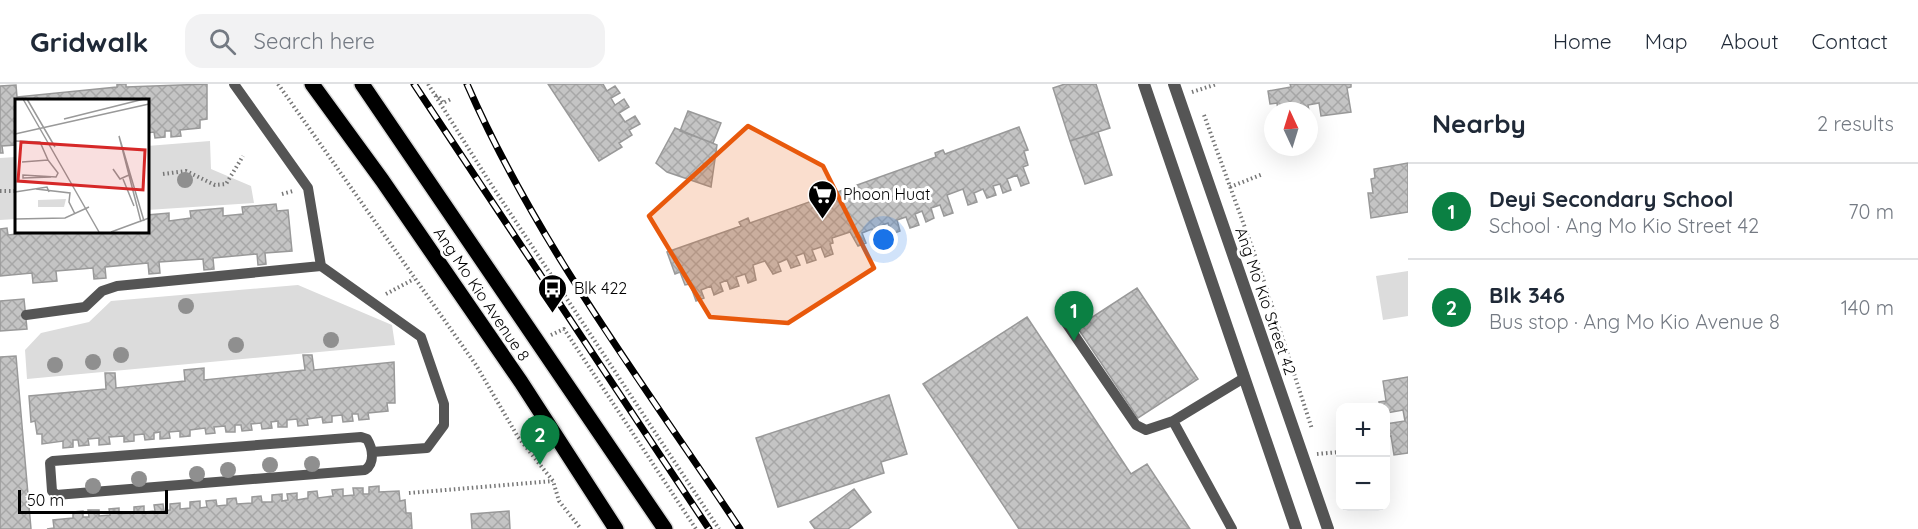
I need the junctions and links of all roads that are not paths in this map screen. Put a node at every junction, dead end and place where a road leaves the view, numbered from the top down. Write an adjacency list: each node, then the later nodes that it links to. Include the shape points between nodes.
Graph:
1 (234, 84): 6 (lane, via 308,188)
2 (312, 84): 12 (main road, Ang Mo Kio Avenue 8, via 521,382)
3 (362, 84): 13 (main road, Ang Mo Kio Avenue 8)
4 (1144, 84): 9 (street)
5 (1174, 84): 16 (street, Ang Mo Kio Street 42)
6 (321, 266): 7 (lane, via 117,286 102,291 85,307); 11 (lane, via 421,337 444,404 444,425 427,448)
7 (26, 315)
8 (1064, 320): 10 (lane, via 1136,425 1146,430)
9 (1244, 378): 10 (lane); 15 (street)
10 (1173, 421): 14 (lane)
11 (372, 452): 11 (lane, via 372,461 365,470 56,495 52,491 53,460 361,437 367,439)
12 (616, 529)
13 (665, 529)
14 (1232, 529)
15 (1296, 529)
16 (1328, 529)

